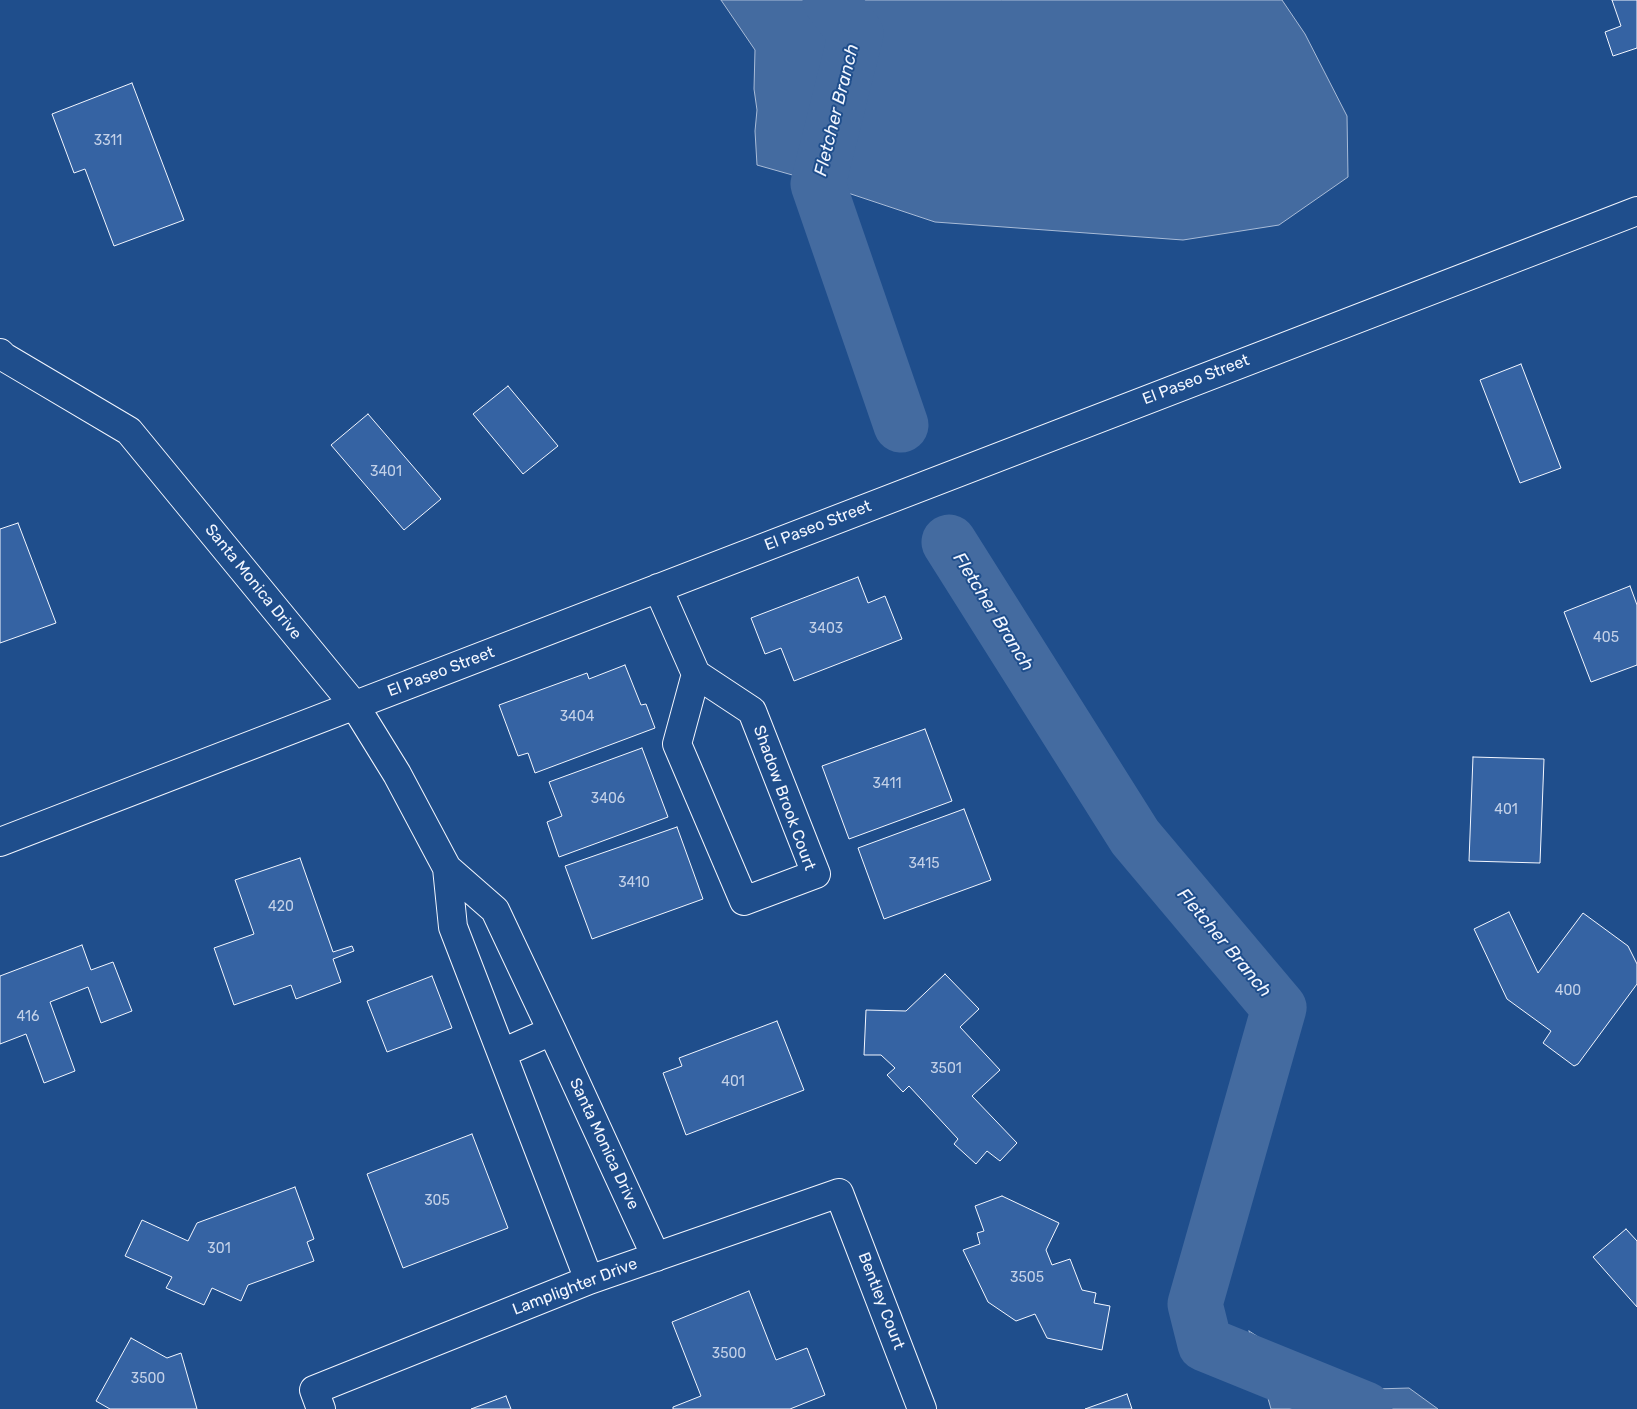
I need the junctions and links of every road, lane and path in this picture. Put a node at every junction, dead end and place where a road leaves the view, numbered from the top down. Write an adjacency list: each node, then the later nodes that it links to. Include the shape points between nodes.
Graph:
1 (1637, 211): 3 (street, El Paseo Street)
2 (0, 353): 5 (street, Santa Monica Drive, via 129,431)
3 (658, 588): 4 (street); 5 (street, El Paseo Street)
4 (696, 674): 4 (street, Shadow Brook Court, via 677,744 744,901 816,874 752,712)
5 (355, 706): 6 (street, El Paseo Street); 7 (street, Santa Monica Drive, via 397,774)
6 (0, 842)
7 (447, 868): 8 (street, Santa Monica Drive, via 495,910); 9 (street, Santa Monica Drive, via 453,927)
8 (552, 1031): 9 (street); 11 (street, Santa Monica Drive)
9 (502, 1053): 12 (street, Santa Monica Drive)
10 (839, 1193): 11 (street, Lamplighter Drive); 14 (street, Bentley Court)
11 (656, 1257): 12 (street, Lamplighter Drive)
12 (589, 1280): 13 (street, Lamplighter Drive)
13 (317, 1400)
14 (922, 1409)

